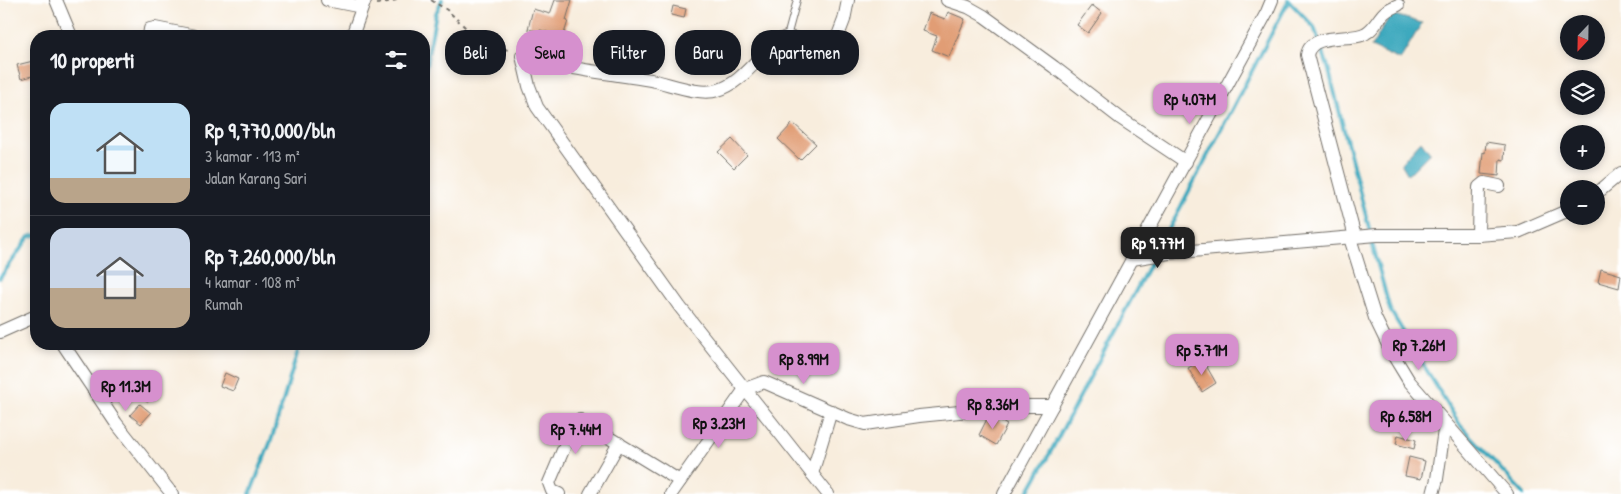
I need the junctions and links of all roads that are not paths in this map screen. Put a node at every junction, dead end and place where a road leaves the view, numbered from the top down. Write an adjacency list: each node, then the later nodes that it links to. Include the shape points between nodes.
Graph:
1 (56, 0): 9 (street)
2 (328, 0): 7 (street)
3 (796, 0): 13 (lane)
4 (848, 0): 14 (street)
5 (947, 0): 16 (street, via 984,16 1120,118)
6 (1272, 0): 16 (street)
7 (364, 4): 12 (street)
8 (1398, 5): 22 (street, via 1386,11 1368,33 1314,44 1307,55)
9 (68, 30)
10 (150, 30): 11 (street)
11 (165, 30)
12 (354, 30)
13 (789, 30)
14 (840, 30)
15 (751, 66): 27 (street, via 719,90 704,92 516,54 537,106 680,307)
16 (1186, 162): 23 (street)
17 (1621, 173): 19 (street)
18 (1499, 186): 21 (street, via 1484,183 1479,187)
19 (1605, 186)
20 (1560, 214): 21 (street, via 1518,232)
21 (1478, 235): 22 (street)
22 (1354, 237): 23 (street); 30 (street, via 1375,318 1392,353 1409,381)
23 (1138, 258): 28 (street)
24 (30, 319): 25 (street)
25 (0, 332)
26 (67, 350): 34 (street, via 116,423)
27 (745, 389): 29 (street, via 764,382); 32 (street); 33 (street)
28 (1052, 406): 29 (street, via 1020,406 864,424); 39 (street)
29 (831, 411): 32 (street)
30 (1445, 423): 40 (street); 41 (street)
31 (619, 443): 33 (street); 35 (street, via 582,420 575,422 549,483 552,491); 36 (street)
32 (812, 474): 38 (street)
33 (680, 481): 37 (street)
34 (172, 494)
35 (559, 494)
36 (590, 494)
37 (671, 494)
38 (828, 494)
39 (1004, 494)
40 (1433, 494)
41 (1507, 494)

